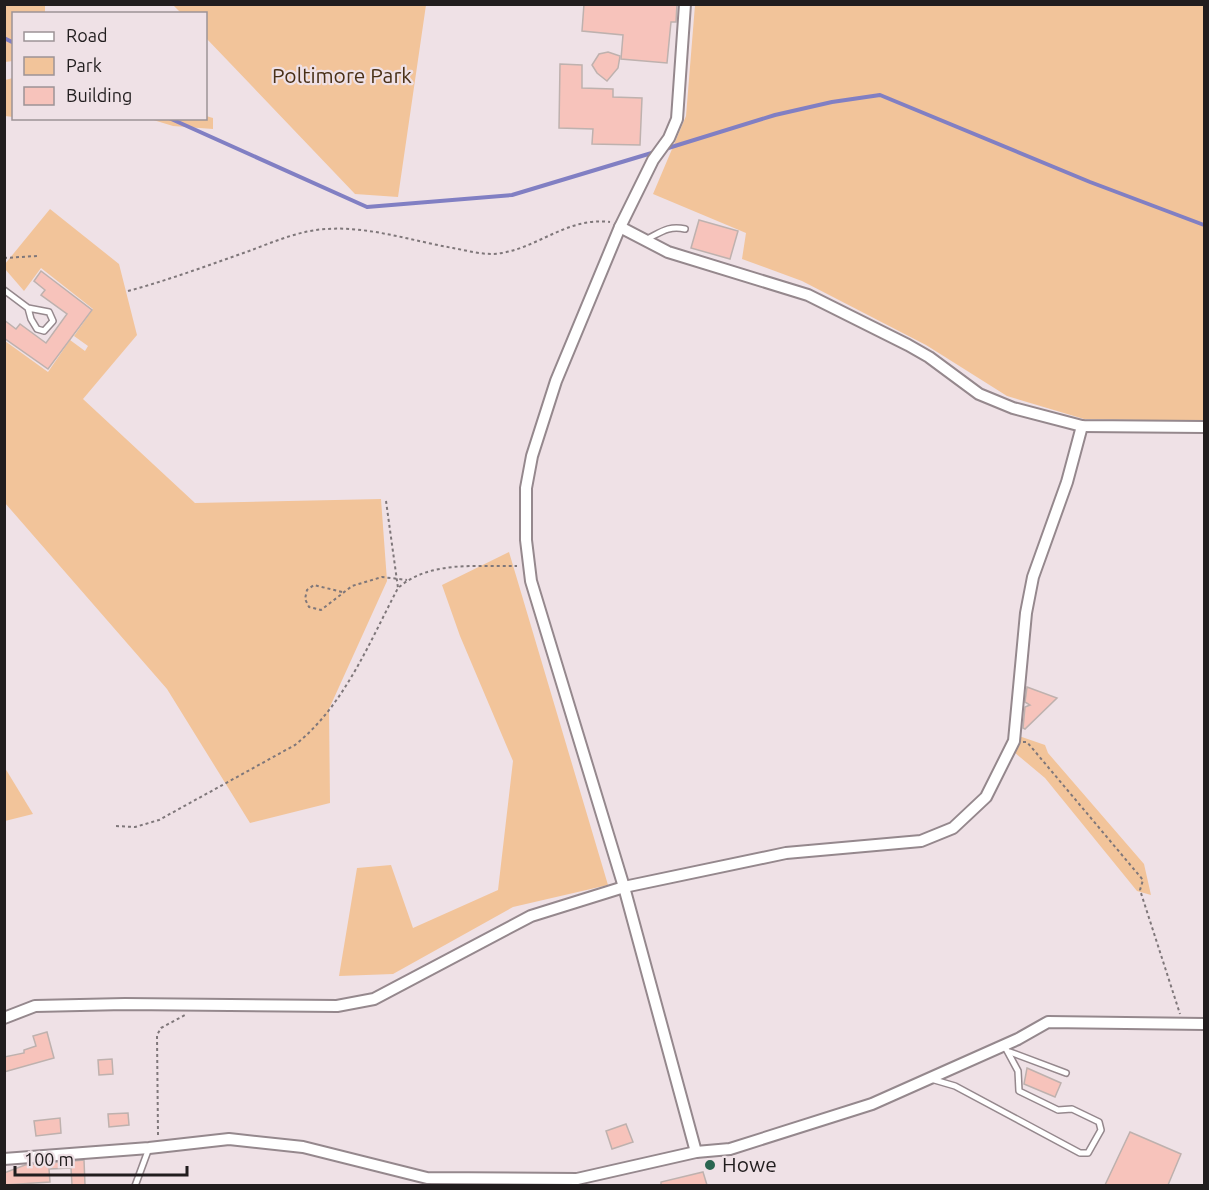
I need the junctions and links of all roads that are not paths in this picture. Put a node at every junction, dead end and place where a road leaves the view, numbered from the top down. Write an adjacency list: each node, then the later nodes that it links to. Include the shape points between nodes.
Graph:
1 (685, 4): 2 (street, via 677,119)
2 (620, 227): 4 (street); 9 (street, via 556,381 532,456 526,488 526,540 531,581)
3 (685, 229): 4 (lane, via 665,229)
4 (643, 240): 7 (street, via 668,252 808,295 929,357 979,394 1013,408)
5 (4, 290): 6 (lane)
6 (28, 308): 6 (lane, via 49,312 54,321 44,331 37,329)
7 (1082, 426): 8 (street); 9 (street, via 1033,578 1014,741 986,797 953,828 921,841 786,853)
8 (1204, 427)
9 (624, 887): 10 (street, via 531,916 374,999 337,1006 35,1006); 16 (street)
10 (4, 1018)
11 (1204, 1024): 12 (street, via 1048,1022)
12 (1006, 1048): 13 (lane); 14 (street); 14 (lane, via 1018,1071 1018,1091 1058,1110 1072,1109 1099,1122 1101,1130 1088,1153 1080,1154 955,1086)
13 (1066, 1073)
14 (930, 1078): 16 (street, via 872,1104 730,1149)
15 (154, 1148): 16 (street, via 229,1139 303,1147 427,1178 556,1179 577,1179); 17 (street); 18 (lane)
16 (696, 1152)
17 (4, 1159)
18 (135, 1185)

